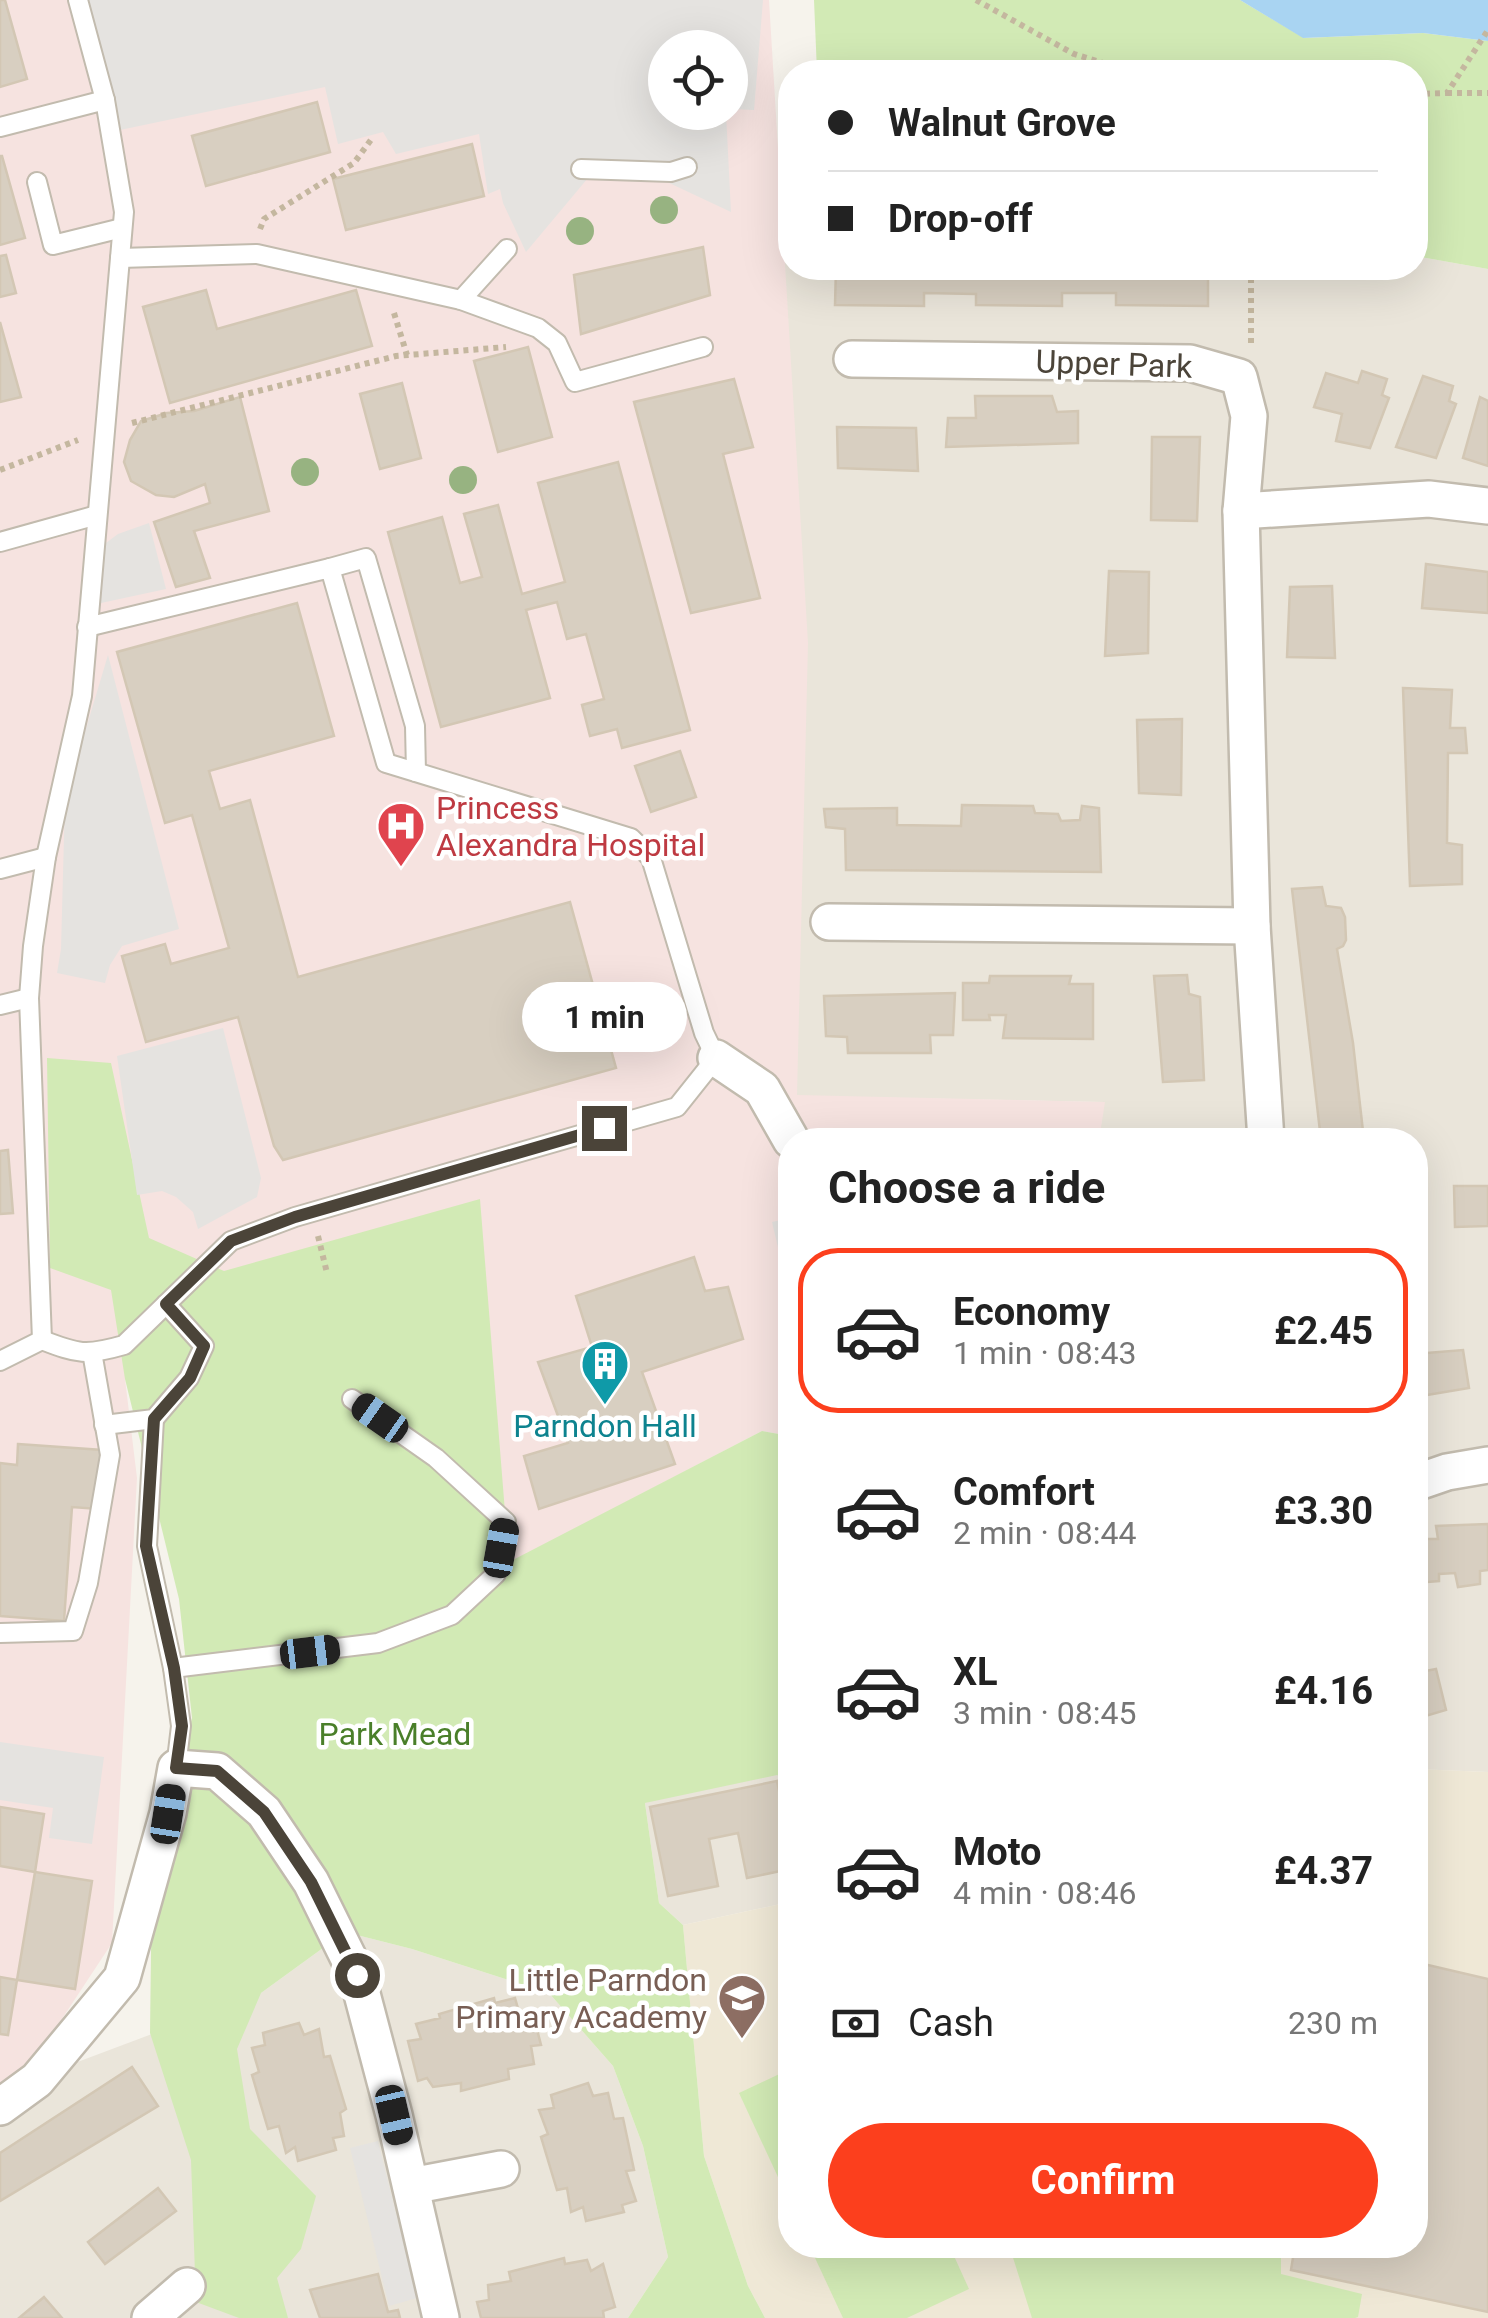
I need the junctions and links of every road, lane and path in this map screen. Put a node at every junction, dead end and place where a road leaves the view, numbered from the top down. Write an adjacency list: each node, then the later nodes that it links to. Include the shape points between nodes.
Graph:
1 (78, 0): 8 (lane)
2 (976, 0): 4 (path)
3 (1488, 30): 5 (path)
4 (1093, 60)
5 (1447, 93): 6 (path); 7 (path)
6 (1488, 93)
7 (1428, 94)
8 (105, 100): 9 (lane); 14 (lane)
9 (0, 127)
10 (373, 136): 16 (path, via 354,162 264,219)
11 (687, 168): 12 (lane)
12 (581, 169)
13 (37, 182): 14 (lane, via 53,245)
14 (122, 228): 17 (lane)
15 (507, 249): 20 (lane)
16 (250, 254): 17 (lane); 19 (lane)
17 (120, 258): 26 (lane)
18 (1251, 280): 25 (path, via 1251,356)
19 (386, 283): 20 (lane); 23 (path)
20 (461, 300): 21 (lane, via 538,328)
21 (557, 343): 22 (lane, via 575,382); 23 (path)
22 (704, 346)
23 (407, 355): 26 (path)
24 (852, 359): 25 (street, Upper Park, via 1190,362)
25 (1239, 377): 29 (street, Upper Park, via 1249,416)
26 (104, 430): 27 (path); 30 (lane)
27 (0, 470)
28 (1488, 506): 29 (street, via 1429,499)
29 (1241, 511): 38 (street, Upper Park)
30 (97, 515): 31 (lane); 33 (lane)
31 (0, 542)
32 (330, 568): 33 (lane); 34 (lane, via 386,763); 34 (lane, via 366,558 415,726)
33 (88, 627): 35 (lane, via 82,696)
34 (416, 772): 41 (lane, via 631,838 651,858)
35 (46, 857): 36 (lane); 39 (lane)
36 (0, 869)
37 (829, 922): 38 (street)
38 (1252, 926): 43 (street, Upper Park)
39 (29, 998): 40 (lane); 47 (lane)
40 (0, 1005)
41 (716, 1058): 42 (street, via 762,1090); 44 (lane, via 677,1107)
42 (784, 1128)
43 (1265, 1128)
44 (312, 1212): 45 (path); 46 (lane, via 231,1241)
45 (327, 1273)
46 (166, 1304): 48 (lane, via 124,1345); 51 (lane, via 204,1346 190,1378)
47 (42, 1340): 48 (lane); 49 (lane)
48 (92, 1352): 52 (lane)
49 (0, 1362)
50 (352, 1399): 56 (lane, via 436,1458 506,1522 496,1574 452,1614 378,1644)
51 (154, 1419): 52 (lane); 56 (lane, via 146,1546)
52 (104, 1425): 55 (lane, via 110,1456 88,1584 73,1630)
53 (1488, 1465): 54 (street)
54 (1428, 1479)
55 (0, 1633)
56 (174, 1668): 57 (lane, via 182,1726)
57 (176, 1768): 58 (street, via 122,1978 37,2080); 60 (street, via 217,1771 264,1812 311,1882 357,1975)
58 (0, 2107)
59 (501, 2169): 60 (street)
60 (411, 2186): 63 (street)
61 (186, 2286): 62 (street)
62 (150, 2318)
63 (441, 2318)

